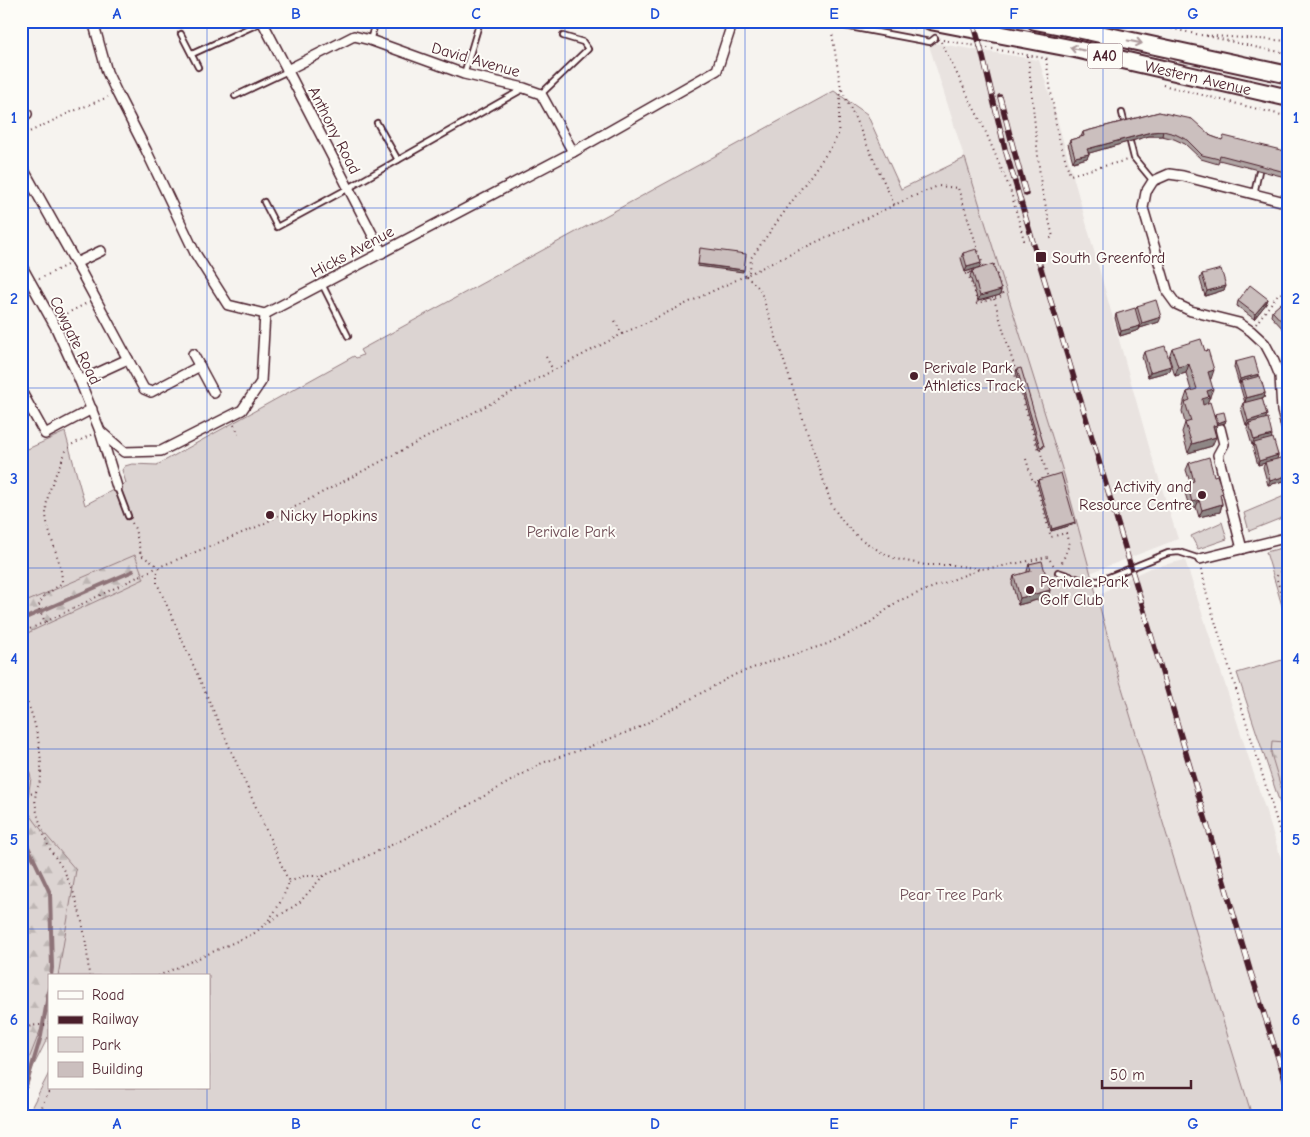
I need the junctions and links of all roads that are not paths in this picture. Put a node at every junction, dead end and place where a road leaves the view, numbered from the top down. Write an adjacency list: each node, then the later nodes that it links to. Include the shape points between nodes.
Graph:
1 (93, 21): 40 (street, via 107,72 195,253 228,305)
2 (376, 21): 12 (lane)
3 (480, 21): 17 (lane)
4 (733, 21): 26 (street, Hicks Avenue, via 718,70)
5 (1035, 21): 16 (highway, Western Avenue / A40, one-way to 16)
6 (262, 22): 13 (lane); 15 (street, Anthony Road)
7 (827, 25): 11 (lane, via 930,42)
8 (927, 26): 21 (highway, Western Avenue / A40, one-way to 8, via 1075,49)
9 (181, 34): 13 (lane)
10 (563, 36): 19 (lane, via 583,42 588,49)
11 (937, 39)
12 (370, 40): 15 (street, David Avenue, via 354,36); 17 (street, David Avenue)
13 (192, 54): 14 (lane)
14 (198, 67)
15 (288, 70): 20 (lane); 31 (street, Anthony Road)
16 (1285, 73)
17 (464, 74): 18 (street, David Avenue)
18 (524, 88): 19 (street, David Avenue); 27 (lane)
19 (541, 94): 26 (street)
20 (235, 96)
21 (1285, 98)
22 (1122, 112): 24 (lane)
23 (377, 123): 27 (lane)
24 (1125, 124)
25 (1130, 142): 30 (lane, via 1134,158)
26 (573, 152): 36 (street, Hicks Avenue)
27 (398, 160): 31 (lane)
28 (21, 165): 37 (street)
29 (1259, 171): 32 (lane)
30 (1153, 181): 32 (street, via 1169,174); 51 (street, via 1146,192 1143,208 1168,293 1176,304 1191,311 1239,323 1265,344 1280,376 1282,411)
31 (347, 189): 33 (lane, via 277,227); 36 (street, Anthony Road)
32 (1254, 194): 34 (street)
33 (264, 202)
34 (1289, 203)
35 (101, 251): 37 (street)
36 (382, 253): 39 (street, Hicks Avenue)
37 (76, 263): 43 (street)
38 (21, 265): 45 (street, Cowgate Road)
39 (322, 284): 40 (street, Hicks Avenue); 41 (lane)
40 (265, 314): 50 (street, Cowgate Road, via 261,382 242,410 162,451 124,452)
41 (348, 336)
42 (193, 354): 44 (street)
43 (128, 360): 44 (street, via 144,389 150,392); 45 (street)
44 (200, 366): 47 (street)
45 (80, 381): 48 (street, Cowgate Road)
46 (21, 391): 48 (street, via 45,434)
47 (214, 393)
48 (92, 409): 50 (street, Cowgate Road)
49 (1220, 428): 55 (street, via 1224,444 1218,455)
50 (100, 430): 52 (street, Cowgate Road)
51 (1289, 437)
52 (117, 488): 53 (lane)
53 (128, 516)
54 (1289, 537): 55 (street)
55 (1242, 549): 56 (street)
56 (1200, 559): 57 (lane, via 1179,552 1168,554 1099,581 1082,580)
57 (1058, 572)

